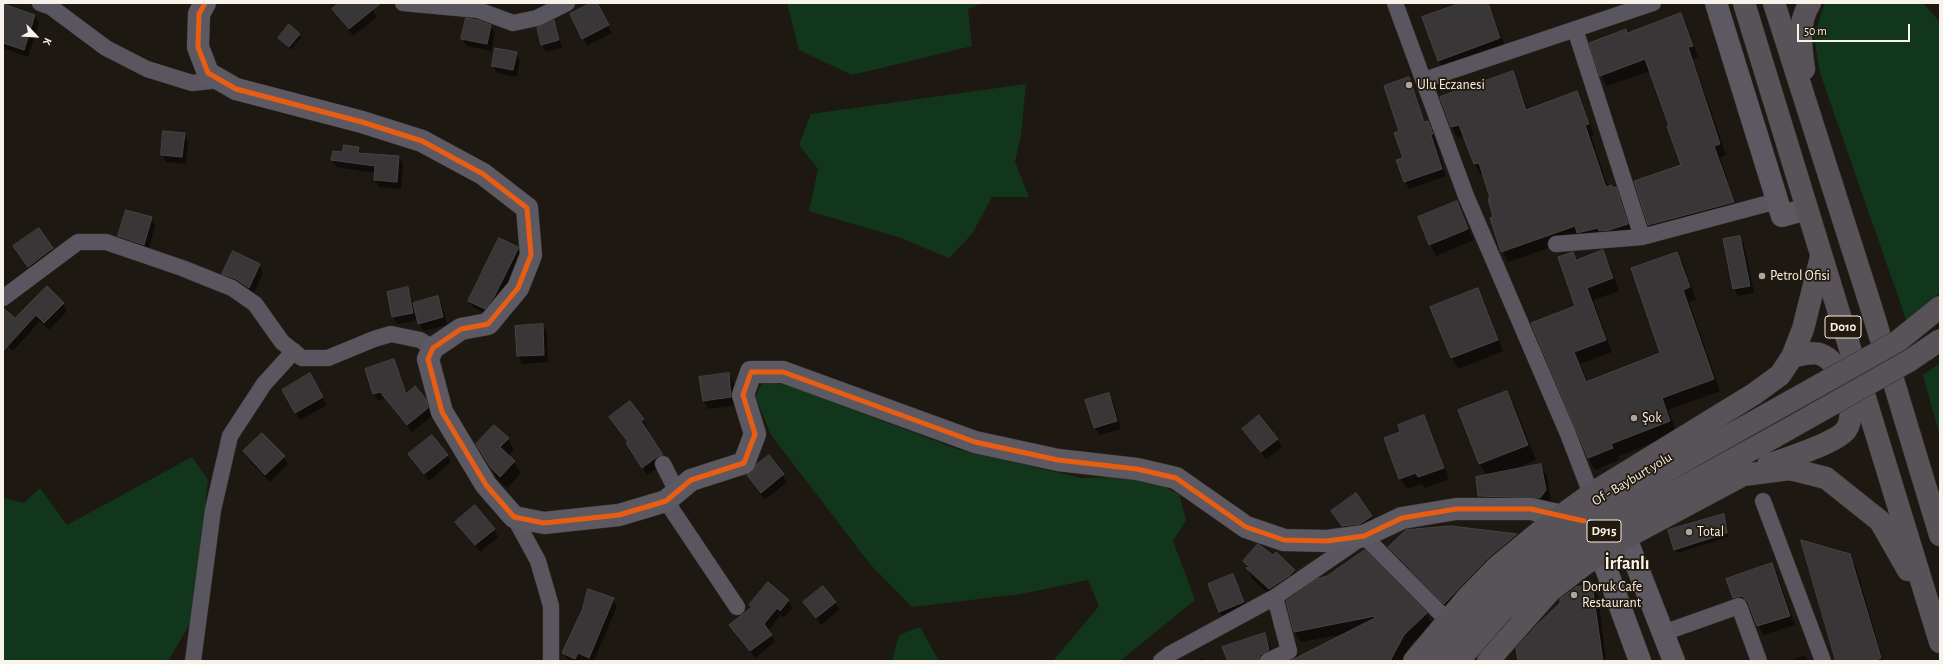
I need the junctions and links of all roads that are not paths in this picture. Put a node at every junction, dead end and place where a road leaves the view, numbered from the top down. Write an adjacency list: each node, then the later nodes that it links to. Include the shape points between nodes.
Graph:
1 (40, 3): 12 (street, via 51,8 106,48 147,69 192,83)
2 (205, 3): 12 (street, via 199,14 198,47 208,73)
3 (403, 3): 4 (street, via 478,10 513,23 537,18)
4 (567, 3)
5 (1395, 3): 13 (street)
6 (1653, 3): 11 (street)
7 (1716, 3): 15 (street)
8 (1744, 3): 16 (highway, D010)
9 (1774, 3): 14 (highway, D010)
10 (1810, 3): 14 (highway, via 1802,21 1801,44)
11 (1575, 29): 13 (street); 17 (street)
12 (220, 80): 23 (street, via 236,89 362,122 422,141 483,174 527,208 531,255 518,288 488,324 461,329)
13 (1424, 80): 28 (street, via 1466,196)
14 (1816, 138): 35 (highway, D010, via 1872,310)
15 (1777, 201): 16 (street, via 1782,216); 17 (street)
16 (1807, 209): 19 (highway, D010)
17 (1642, 237): 18 (street)
18 (1556, 244)
19 (1821, 255): 25 (highway, via 1803,329); 37 (highway, D010)
20 (3, 298): 24 (street, via 78,242 106,242 232,288 255,304 282,342)
21 (1940, 307): 33 (highway, Of - Bayburt yolu / D915, bridge, via 1898,341)
22 (1940, 340): 48 (highway, D915, bridge, via 1909,361 1602,532 1564,556 1501,612)
23 (433, 348): 24 (street, via 420,340 391,334 328,358 302,358); 32 (street, via 428,359 442,412 486,485)
24 (294, 351): 42 (street, via 264,384 230,436 213,510)
25 (1792, 358): 27 (highway, via 1816,353 1824,355 1834,364 1850,400 1846,430 1831,440); 28 (highway, via 1780,375 1754,394)
26 (663, 464): 29 (street)
27 (1743, 476): 37 (highway, via 1790,469 1826,478 1880,521); 49 (highway, via 1625,538 1585,564 1550,591)
28 (1591, 494): 31 (highway)
29 (672, 496): 32 (street, via 619,515 544,523); 34 (street, via 691,480 744,463 755,434 743,395 750,372 783,372 975,442 1058,460 1137,469 1176,478 1246,527 1284,540 1327,541); 38 (street)
30 (1763, 500): 53 (street)
31 (1561, 516): 33 (street); 34 (street, via 1531,509 1456,509 1402,518); 39 (highway, via 1497,567)
32 (514, 517): 43 (street, via 538,561 552,606)
33 (1584, 521): 47 (highway, Of - Bayburt yolu / D915, via 1539,554 1500,588)
34 (1364, 536): 36 (street); 39 (street)
35 (1940, 536)
36 (1275, 597): 44 (street); 45 (street, via 1289,651)
37 (1927, 603): 41 (highway, D010)
38 (737, 607)
39 (1447, 620): 46 (highway)
40 (1663, 633): 50 (street, via 1629,546 1604,563); 51 (street); 52 (street, via 1739,606)
41 (1940, 642)
42 (193, 661)
43 (551, 661)
44 (1161, 661)
45 (1268, 661)
46 (1414, 661)
47 (1436, 661)
48 (1458, 661)
49 (1488, 661)
50 (1640, 661)
51 (1674, 661)
52 (1759, 661)
53 (1823, 661)

